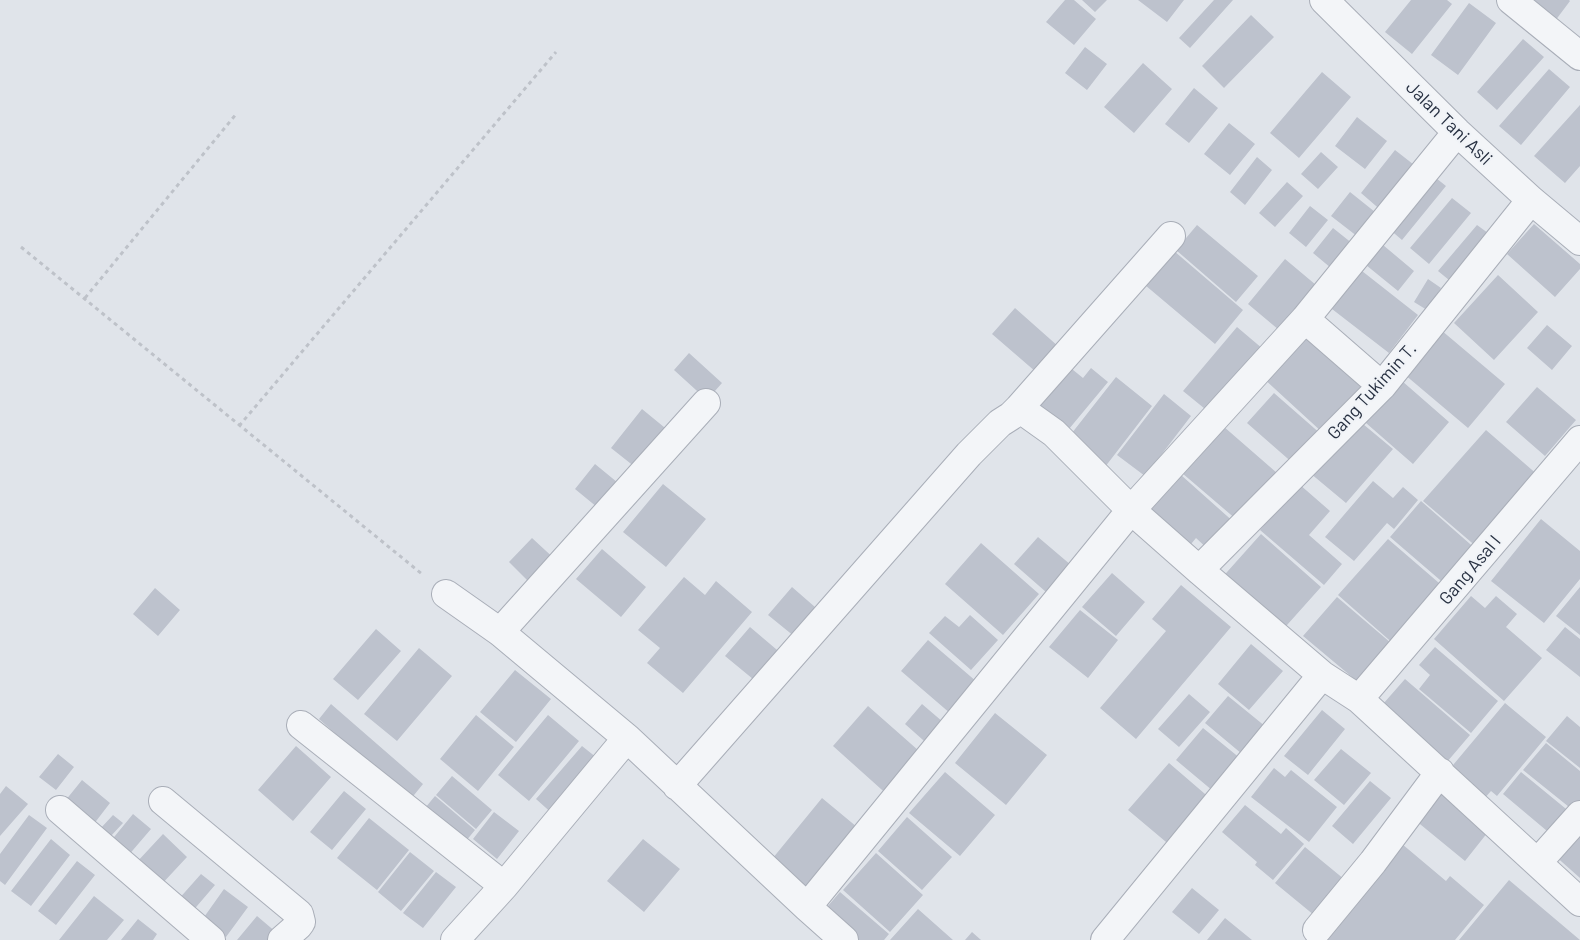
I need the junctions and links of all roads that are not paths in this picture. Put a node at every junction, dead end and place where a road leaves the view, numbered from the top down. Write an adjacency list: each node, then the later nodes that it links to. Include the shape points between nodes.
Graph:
1 (1324, 0): 4 (street, Jalan Tani Asli)
2 (1511, 0): 3 (street)
3 (1580, 56)
4 (1457, 132): 5 (street, Jalan Tani Asli); 8 (street)
5 (1530, 200): 7 (street, Jalan Tani Asli); 9 (street, Gang Tukimin T.)
6 (1171, 236): 11 (street)
7 (1580, 241)
8 (1305, 319): 9 (street); 13 (street)
9 (1382, 386): 14 (street, Gang Tukimin T.)
10 (706, 403): 16 (street)
11 (1019, 408): 13 (street, via 1054,433); 22 (street, via 969,454)
12 (1580, 440): 18 (street, Gang Asal I)
13 (1131, 510): 14 (street); 29 (street)
14 (1199, 570): 17 (street)
15 (446, 594): 16 (street)
16 (500, 632): 20 (street)
17 (1322, 675): 18 (street); 35 (street)
18 (1359, 699): 21 (street)
19 (301, 725): 27 (street)
20 (627, 738): 22 (street); 27 (street)
21 (1440, 772): 26 (street); 30 (street)
22 (677, 786): 29 (street)
23 (162, 801): 32 (street, via 299,914 301,922)
24 (60, 810): 31 (street)
25 (1580, 815): 26 (street)
26 (1538, 862): 28 (street)
27 (504, 886): 33 (street)
28 (1580, 902)
29 (807, 907): 34 (street)
30 (1317, 930)
31 (211, 940)
32 (282, 940)
33 (455, 940)
34 (844, 940)
35 (1105, 940)

